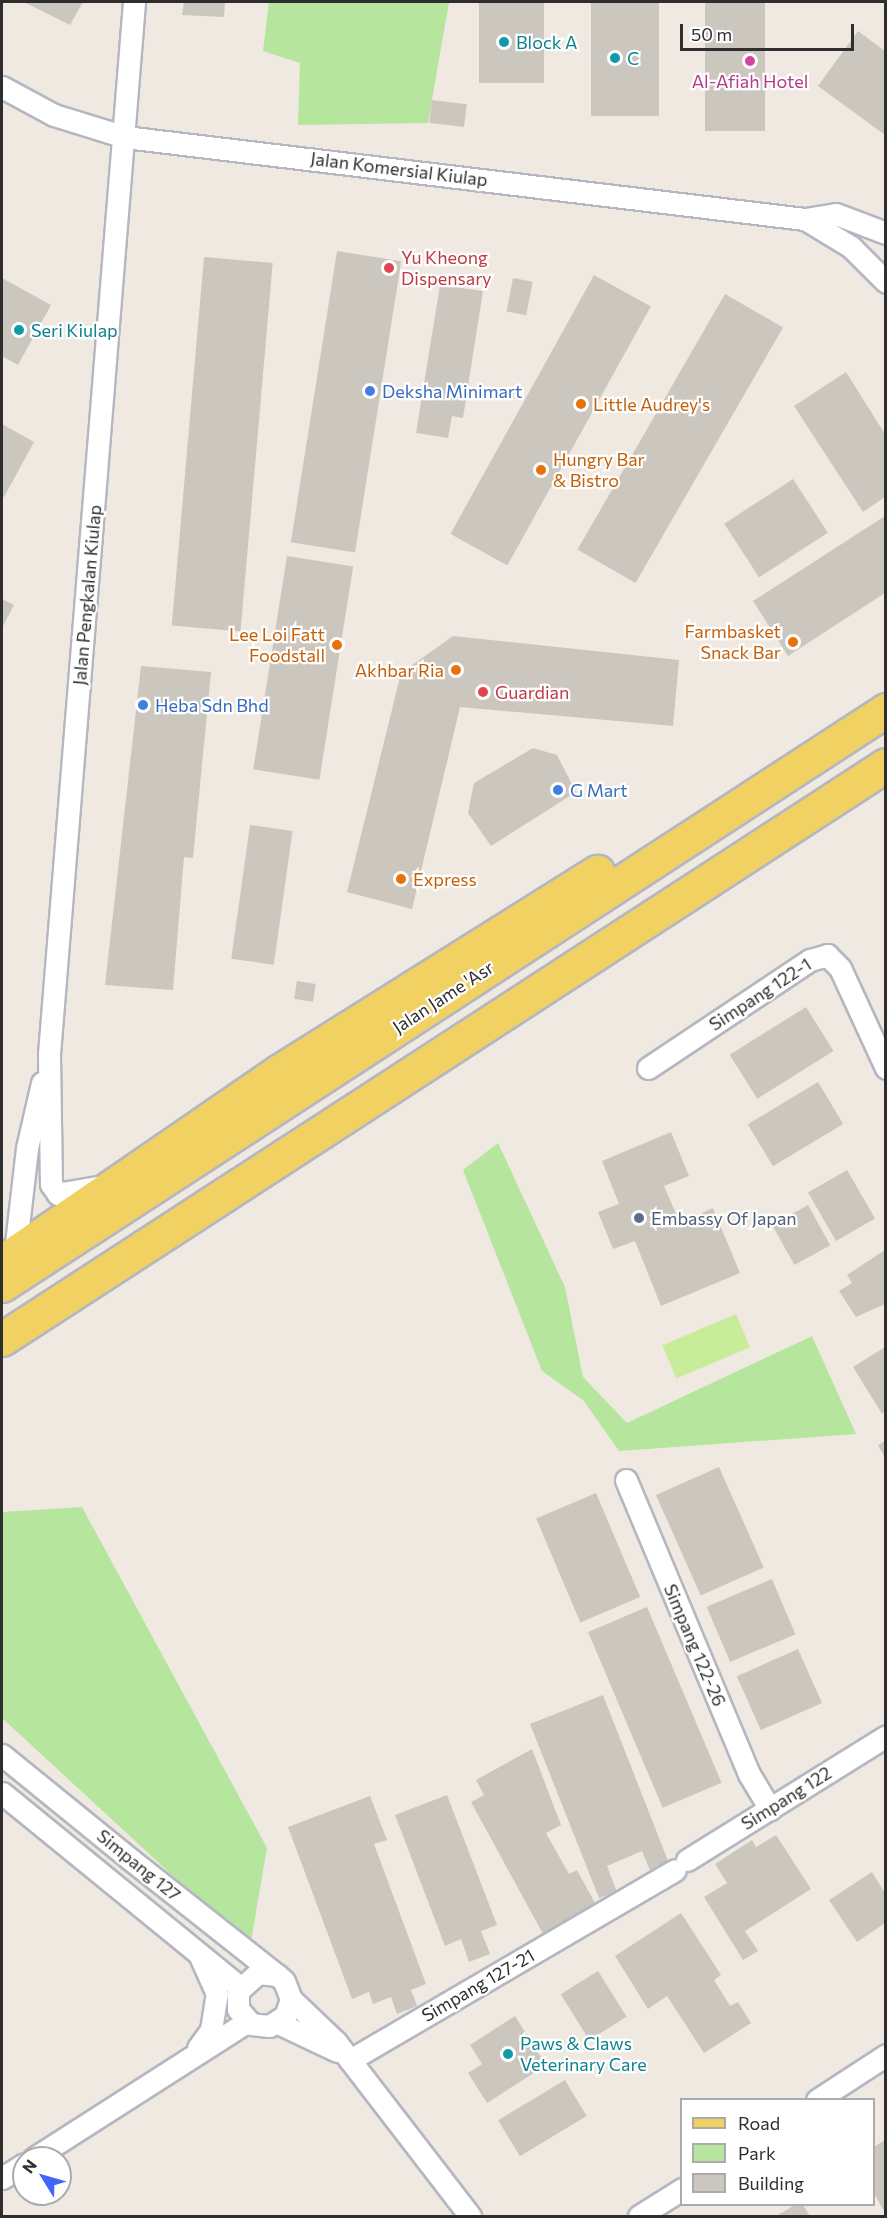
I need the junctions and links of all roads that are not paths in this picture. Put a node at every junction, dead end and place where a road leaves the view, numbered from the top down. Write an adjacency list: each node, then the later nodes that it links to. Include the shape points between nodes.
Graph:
1 (134, 2): 3 (street, Jalan Pengkalan Kiulap)
2 (2, 87): 3 (street, Jalan Komersial Kiulap, via 54,114)
3 (125, 137): 4 (street, Jalan Komersial Kiulap); 10 (street, Jalan Pengkalan Kiulap)
4 (805, 219): 5 (street, Jalan Komersial Kiulap, via 836,214); 6 (street, Jalan Komersial Kiulap, via 851,247)
5 (885, 233)
6 (885, 282)
7 (885, 711): 8 (main road, Jalan Jame 'Asr)
8 (810, 759): 13 (main road, via 556,895); 16 (main road, Jalan Jame 'Asr)
9 (885, 765): 15 (main road)
10 (49, 1054): 13 (street, via 51,1184 58,1194 72,1194); 14 (street)
11 (648, 1068): 12 (street, Simpang 122-1, via 810,960 827,955 840,968)
12 (885, 1068)
13 (116, 1180): 14 (main road)
14 (8, 1257)
15 (106, 1270): 17 (main road, via 37,1294); 18 (main road)
16 (2, 1285)
17 (2, 1316)
18 (2, 1339)
19 (626, 1480): 23 (street, Simpang 122-26, via 749,1774)
20 (885, 1736): 23 (street, Simpang 122)
21 (2, 1755): 26 (street, Simpang 127)
22 (2, 1793): 25 (street, Simpang 127)
23 (770, 1809): 24 (street, Simpang 122)
24 (681, 1865): 33 (street, Simpang 127-21)
25 (193, 1943): 27 (street, Simpang 127); 32 (street, via 217,1994 211,2030)
26 (277, 1975): 27 (street, via 258,1972); 28 (street)
27 (240, 1987): 29 (street, via 238,2009)
28 (291, 1998): 30 (street); 33 (street)
29 (248, 2021): 30 (street, via 260,2026); 32 (street)
30 (278, 2023): 33 (street)
31 (885, 2055): 34 (street)
32 (193, 2056): 35 (street)
33 (350, 2060): 37 (street)
34 (820, 2098)
35 (53, 2146)
36 (680, 2190): 38 (street)
37 (470, 2217)
38 (639, 2217)

